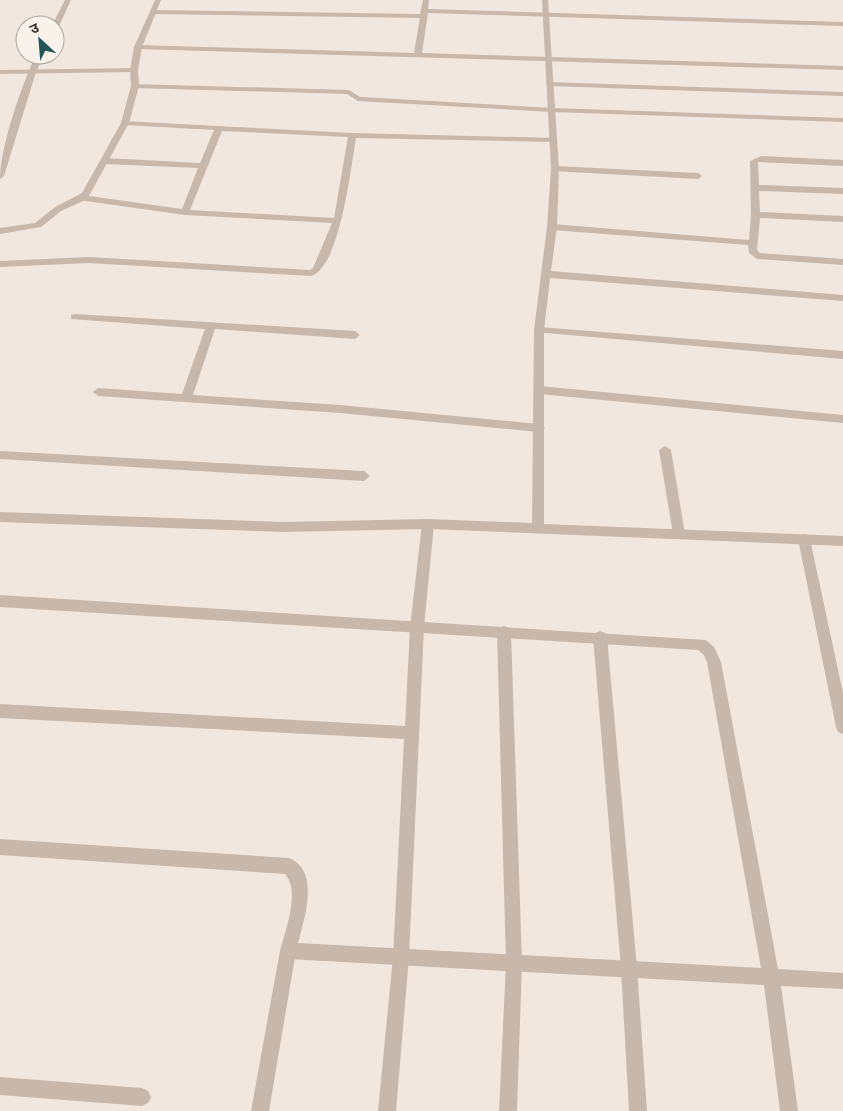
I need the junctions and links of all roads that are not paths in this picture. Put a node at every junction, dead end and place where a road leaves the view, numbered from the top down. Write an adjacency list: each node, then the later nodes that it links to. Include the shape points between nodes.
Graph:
1 (68, 0): 8 (street)
2 (158, 0): 5 (street)
3 (426, 0): 6 (street)
4 (545, 0): 7 (street)
5 (153, 12): 6 (street); 10 (street)
6 (424, 14): 7 (street); 11 (street)
7 (546, 14): 9 (street); 12 (street)
8 (60, 15)
9 (843, 24)
10 (138, 47): 11 (street); 15 (street)
11 (418, 54): 12 (street)
12 (549, 59): 14 (street); 18 (street)
13 (35, 65): 17 (street)
14 (843, 68)
15 (134, 70): 17 (street); 19 (street)
16 (0, 72): 17 (street)
17 (32, 72): 31 (street)
18 (550, 84): 20 (street); 21 (street)
19 (135, 86): 21 (street, via 349,92 358,100); 23 (street)
20 (843, 94)
21 (552, 110): 22 (street); 26 (street)
22 (843, 120)
23 (125, 123): 24 (street); 27 (street)
24 (220, 127): 25 (street); 29 (street)
25 (352, 135): 26 (street); 39 (street)
26 (554, 140): 30 (street)
27 (105, 161): 29 (street); 35 (street)
28 (843, 163): 33 (street, via 757,160 754,163)
29 (202, 166): 36 (street)
30 (556, 169): 32 (street); 40 (street)
31 (0, 176)
32 (698, 176)
33 (756, 188): 34 (street); 37 (street)
34 (843, 191)
35 (82, 198): 36 (street); 41 (street, via 58,209 38,225)
36 (185, 212): 39 (street)
37 (756, 215): 38 (street); 42 (street)
38 (843, 220)
39 (338, 221): 44 (street, via 317,270 311,273 90,260)
40 (552, 227): 42 (street); 45 (street)
41 (1, 233)
42 (754, 243): 43 (street, via 752,251 757,256)
43 (843, 262)
44 (0, 264)
45 (545, 274): 46 (street); 49 (street)
46 (843, 298)
47 (75, 318): 48 (street)
48 (211, 326): 50 (street); 54 (street)
49 (539, 330): 51 (street); 52 (street)
50 (355, 335)
51 (843, 355)
52 (540, 390): 55 (street); 56 (street)
53 (98, 392): 54 (street)
54 (186, 398): 56 (street)
55 (843, 419)
56 (539, 428): 62 (street)
57 (665, 450): 63 (street)
58 (0, 456): 59 (street)
59 (364, 476)
60 (0, 516): 61 (street, via 284,527)
61 (428, 524): 62 (street); 67 (street)
62 (538, 527): 63 (street)
63 (679, 534): 64 (street)
64 (804, 539): 65 (street); 71 (street)
65 (843, 541)
66 (0, 601): 67 (street)
67 (417, 627): 68 (street); 72 (street)
68 (504, 632): 69 (street); 76 (street)
69 (600, 637): 77 (street); 78 (street, via 690,642 701,644 709,651 714,662)
70 (0, 711): 72 (street)
71 (843, 727)
72 (412, 733): 75 (street)
73 (0, 847): 74 (street, via 289,866 297,871 302,888)
74 (288, 951): 75 (street); 82 (street)
75 (401, 957): 76 (street); 83 (street)
76 (514, 963): 77 (street); 84 (street)
77 (629, 968): 78 (street); 85 (street)
78 (771, 977): 79 (street); 86 (street)
79 (843, 981)
80 (0, 1086): 81 (street)
81 (142, 1098)
82 (260, 1111)
83 (387, 1111)
84 (508, 1111)
85 (638, 1111)
86 (789, 1111)

